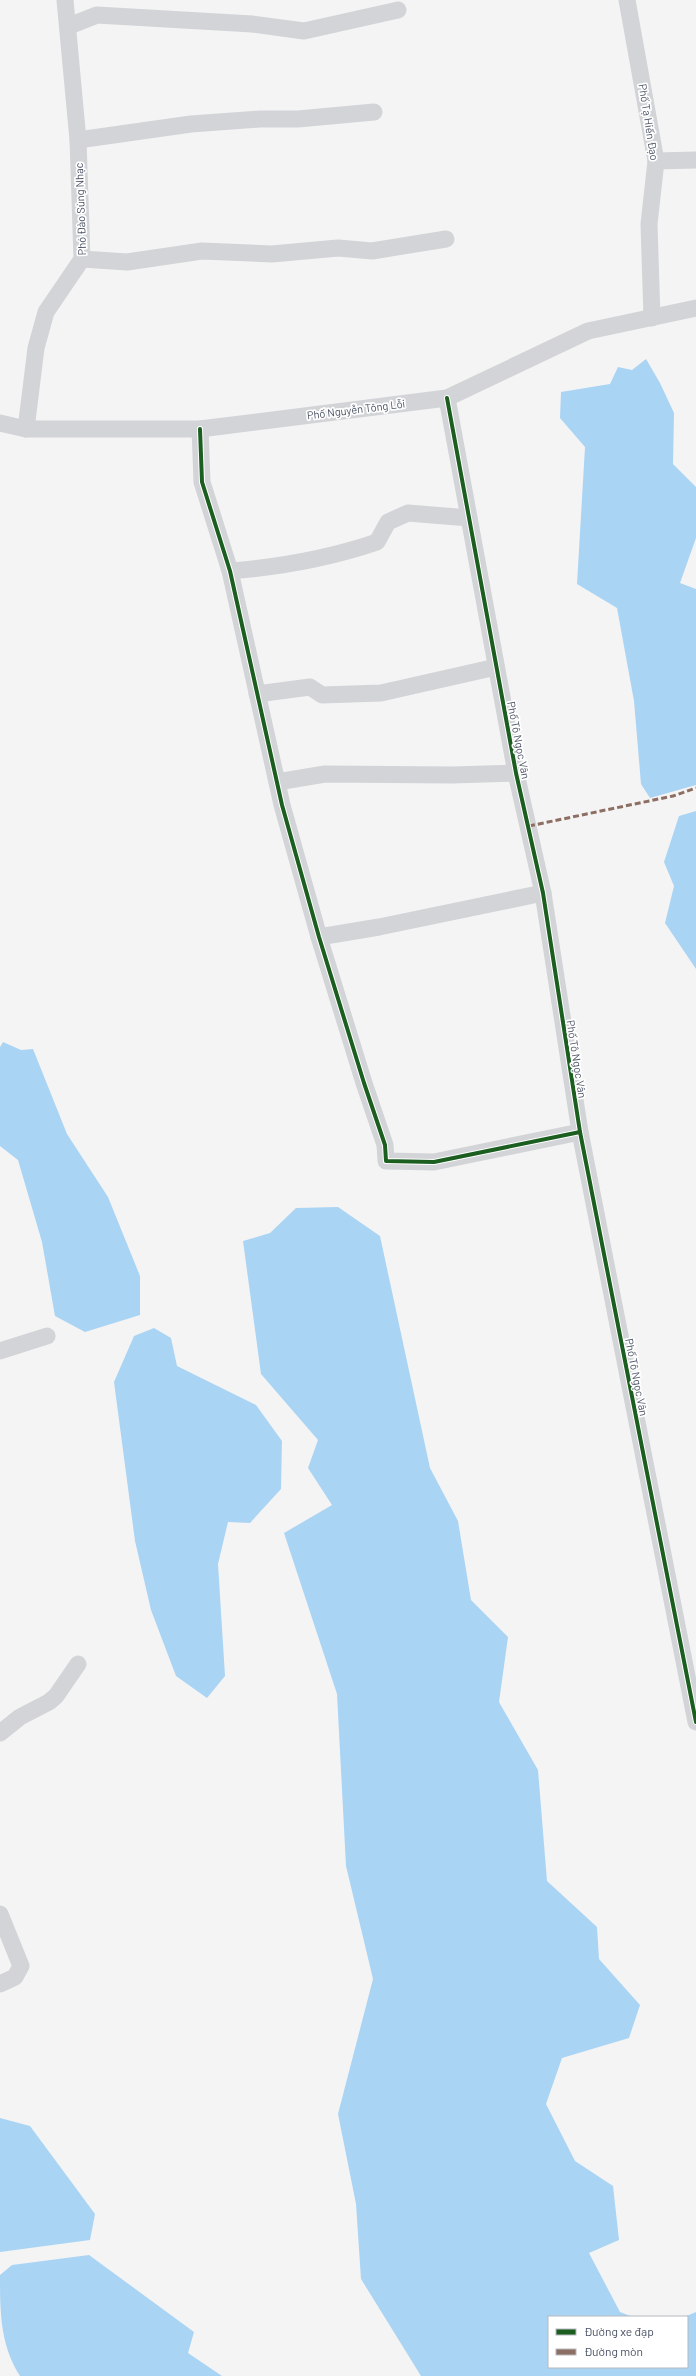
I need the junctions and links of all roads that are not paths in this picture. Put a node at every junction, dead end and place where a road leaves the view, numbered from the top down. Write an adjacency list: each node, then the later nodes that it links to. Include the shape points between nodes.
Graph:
1 (65, 0): 4 (street, Phó Đào Sùng Nhạc)
2 (628, 0): 8 (street, Phố Tạ Hiến Đạo)
3 (398, 10): 4 (street, via 304,31 173,18 97,15)
4 (68, 26): 6 (street, Phó Đào Sùng Nhạc)
5 (374, 112): 6 (street, via 298,119 191,124)
6 (78, 140): 10 (street, Phó Đào Sùng Nhạc)
7 (696, 160): 8 (street)
8 (656, 161): 12 (street, Phố Tạ Hiến Đạo, via 649,224)
9 (446, 239): 10 (street, via 372,251 338,248 272,254 202,251 127,262)
10 (82, 259): 15 (street, Phó Đào Sùng Nhạc, via 46,312 36,348)
11 (696, 308): 12 (street, Phố Nguyễn Tông Lỗi)
12 (652, 318): 13 (street, Phố Nguyễn Tông Lỗi, via 588,331)
13 (447, 398): 16 (street, Phố Nguyễn Tông Lỗi); 17 (street, Phố Tô Ngọc Vân)
14 (0, 423): 15 (street, Phố Nguyễn Tông Lỗi)
15 (26, 429): 16 (street, Phố Nguyễn Tông Lỗi)
16 (200, 429): 18 (street, via 202,482)
17 (468, 518): 18 (street, via 408,512 388,522 377,542 344,553 260,569); 19 (street, Phố Tô Ngọc Vân)
18 (230, 571): 20 (street)
19 (496, 667): 20 (street, via 381,693 322,695 310,687); 21 (street, Phố Tô Ngọc Vân)
20 (257, 694): 22 (street)
21 (516, 773): 22 (street, via 324,774); 23 (street, Phố Tô Ngọc Vân)
22 (277, 782): 24 (street)
23 (543, 893): 24 (street); 25 (street, Phố Tô Ngọc Vân)
24 (319, 937): 25 (street, via 386,1145 386,1161 434,1162)
25 (580, 1132): 29 (street, Phố Tô Ngọc Vân)
26 (47, 1336): 27 (street)
27 (0, 1351)
28 (78, 1664): 30 (street, via 56,1696 20,1717)
29 (696, 1722)
30 (0, 1733)
31 (0, 1914): 32 (street, via 20,1961 19,1972 15,1977)
32 (0, 1984)

